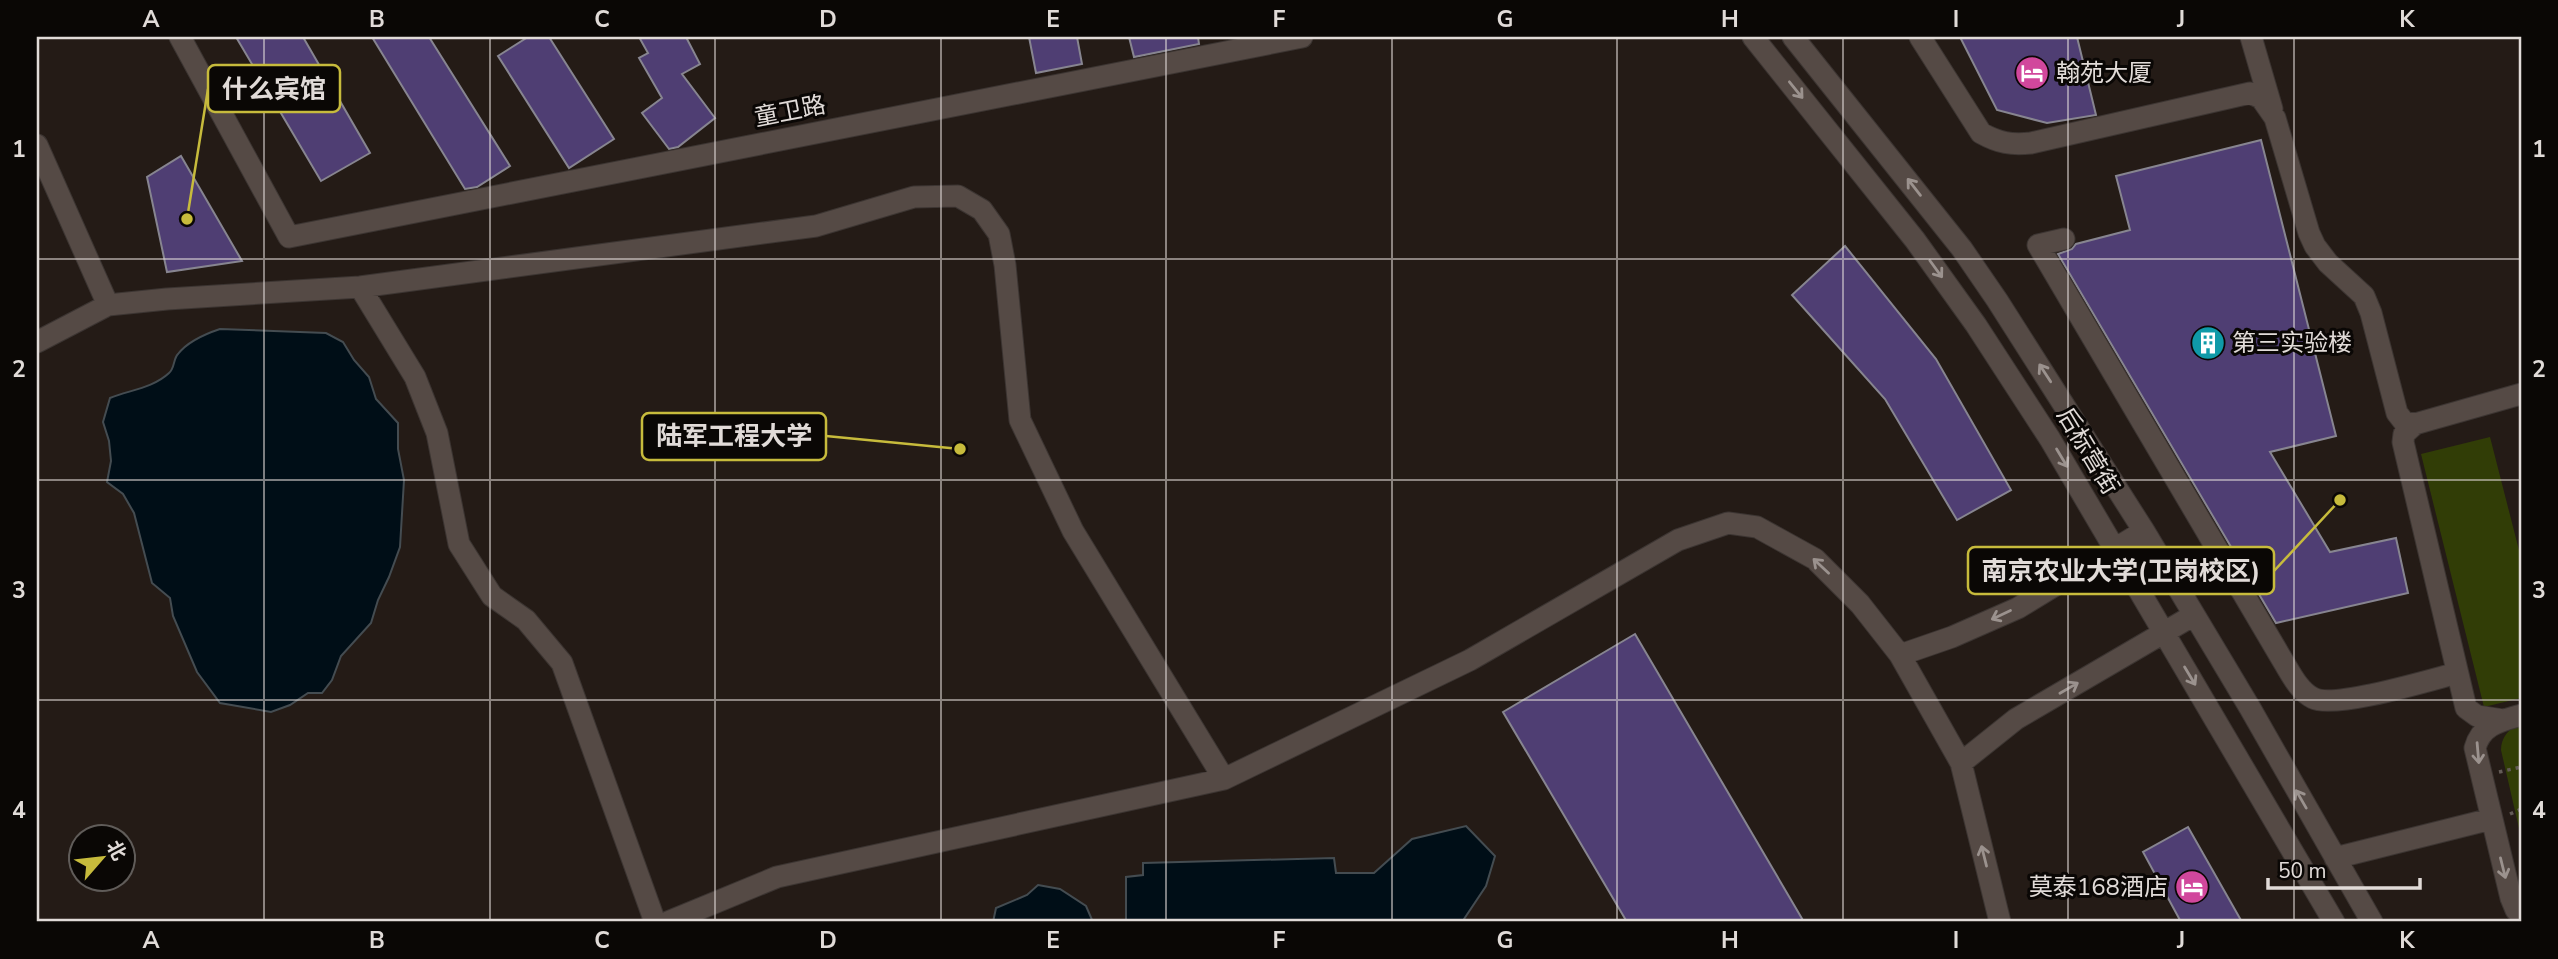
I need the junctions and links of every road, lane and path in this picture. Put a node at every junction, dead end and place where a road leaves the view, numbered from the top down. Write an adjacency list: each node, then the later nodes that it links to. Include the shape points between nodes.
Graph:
1 (180, 37): 2 (street, 童卫路, via 289,237)
2 (1302, 37)
3 (1753, 37): 16 (street, 后标营街, one-way to 16, via 1969,314)
4 (1793, 37): 15 (street, 后标营街, one-way to 4, via 1962,249)
5 (1920, 37): 7 (street, via 1981,133 2010,145 2250,93 2261,98)
6 (2251, 37): 7 (street)
7 (2275, 118): 14 (street, via 2309,233 2328,262 2364,296 2397,413 2404,422)
8 (37, 145): 11 (street)
9 (2064, 239): 20 (street, via 2038,245 2303,690 2320,701 2346,699)
10 (360, 288): 11 (street); 23 (street, via 816,226 914,197 958,196 982,210 999,233 1020,420 1073,531); 30 (street, via 415,377 437,433 460,544 492,596 526,620 562,663)
11 (108, 305): 12 (street)
12 (37, 342)
13 (2521, 394): 14 (street)
14 (2415, 424): 20 (street, via 2404,434 2403,442)
15 (2144, 531): 16 (street); 17 (street, 后标营街)
16 (2115, 548): 18 (street, 后标营街); 19 (street, one-way to 19, via 2018,608)
17 (2194, 615): 18 (street); 26 (street, 后标营街, one-way to 17)
18 (2164, 633): 22 (street, one-way to 18, via 2016,719); 29 (street, 后标营街, one-way to 29)
19 (1900, 655): 22 (street); 23 (street, one-way to 23, via 1860,604 1815,559 1756,527 1728,523 1678,540 1470,660)
20 (2457, 673): 21 (street, via 2468,710 2484,719)
21 (2512, 718): 25 (street, one-way to 25, via 2490,725 2475,748)
22 (1961, 763): 32 (street, one-way to 22)
23 (1224, 779): 31 (street, via 777,877)
24 (2521, 809): 25 (path)
25 (2500, 817): 26 (street); 28 (street, one-way to 28, via 2513,905)
26 (2335, 858): 27 (street, 后标营街)
27 (2367, 913): 29 (street)
28 (2521, 915)
29 (2334, 921)
30 (655, 922)
31 (668, 922)
32 (2000, 922)

